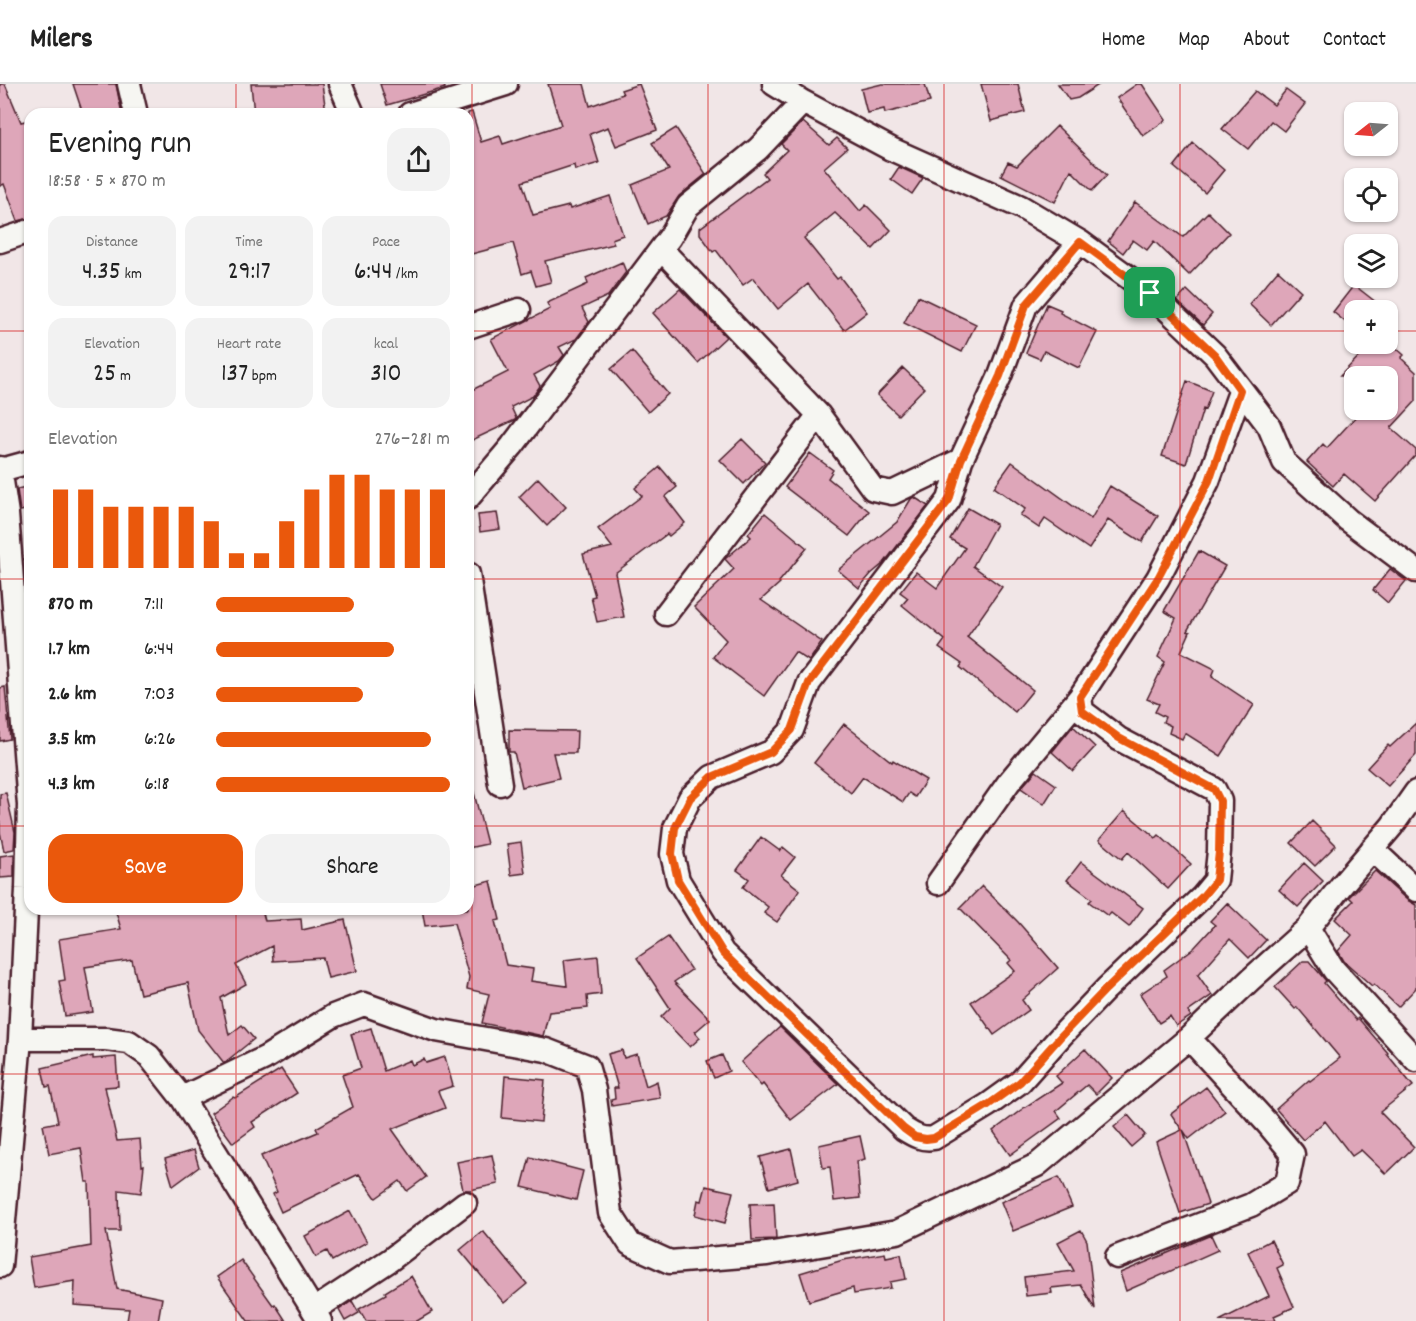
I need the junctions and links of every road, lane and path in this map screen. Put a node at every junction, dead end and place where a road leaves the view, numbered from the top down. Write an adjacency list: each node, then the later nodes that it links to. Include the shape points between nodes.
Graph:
1 (129, 84): 6 (street)
2 (340, 84): 7 (street)
3 (506, 84): 8 (street)
4 (774, 84): 5 (street)
5 (803, 102): 11 (street, via 891,149 1021,207); 12 (street, via 758,150 688,206)
6 (135, 108)
7 (350, 108)
8 (429, 108)
9 (24, 233): 10 (street)
10 (0, 241)
11 (1080, 242): 15 (street, via 1150,293 1215,355); 17 (street, via 1026,305 1000,376)
12 (661, 249): 16 (street); 20 (street)
13 (519, 310): 14 (street)
14 (474, 325)
15 (1240, 390): 21 (street, via 1269,426 1284,462 1348,520); 25 (street, via 1209,481 1158,578)
16 (819, 415): 17 (street, via 873,489 892,493); 23 (street)
17 (961, 460): 25 (street, via 949,500 809,683 792,730 771,752 712,777 690,798 675,828 672,854 678,880 723,953 915,1137 934,1138 1020,1082 1216,880 1220,801 1214,789 1119,738 1082,711)
18 (24, 463): 19 (street)
19 (0, 469): 24 (street)
20 (474, 491)
21 (1416, 571)
22 (474, 613): 26 (street)
23 (666, 614)
24 (24, 673)
25 (1080, 697): 29 (street, via 1009,782)
26 (500, 784)
27 (1416, 792): 28 (street)
28 (1372, 849): 30 (street); 32 (street)
29 (938, 883)
30 (1416, 890)
31 (24, 911): 33 (street)
32 (1308, 928): 34 (street); 36 (street, via 1334,970)
33 (10, 1016): 35 (street)
34 (1189, 1038): 37 (street, via 1037,1165 897,1232 767,1254 670,1262 630,1244 610,1213 596,1102 587,1066 546,1050 436,1030 364,1004 333,1016 265,1058); 39 (street, via 1293,1154 1287,1183 1251,1205)
35 (20, 1039): 37 (street, via 129,1042 149,1056); 40 (street)
36 (1416, 1060)
37 (182, 1098): 41 (street)
38 (465, 1203): 41 (street)
39 (1117, 1257)
40 (0, 1266)
41 (317, 1316)

